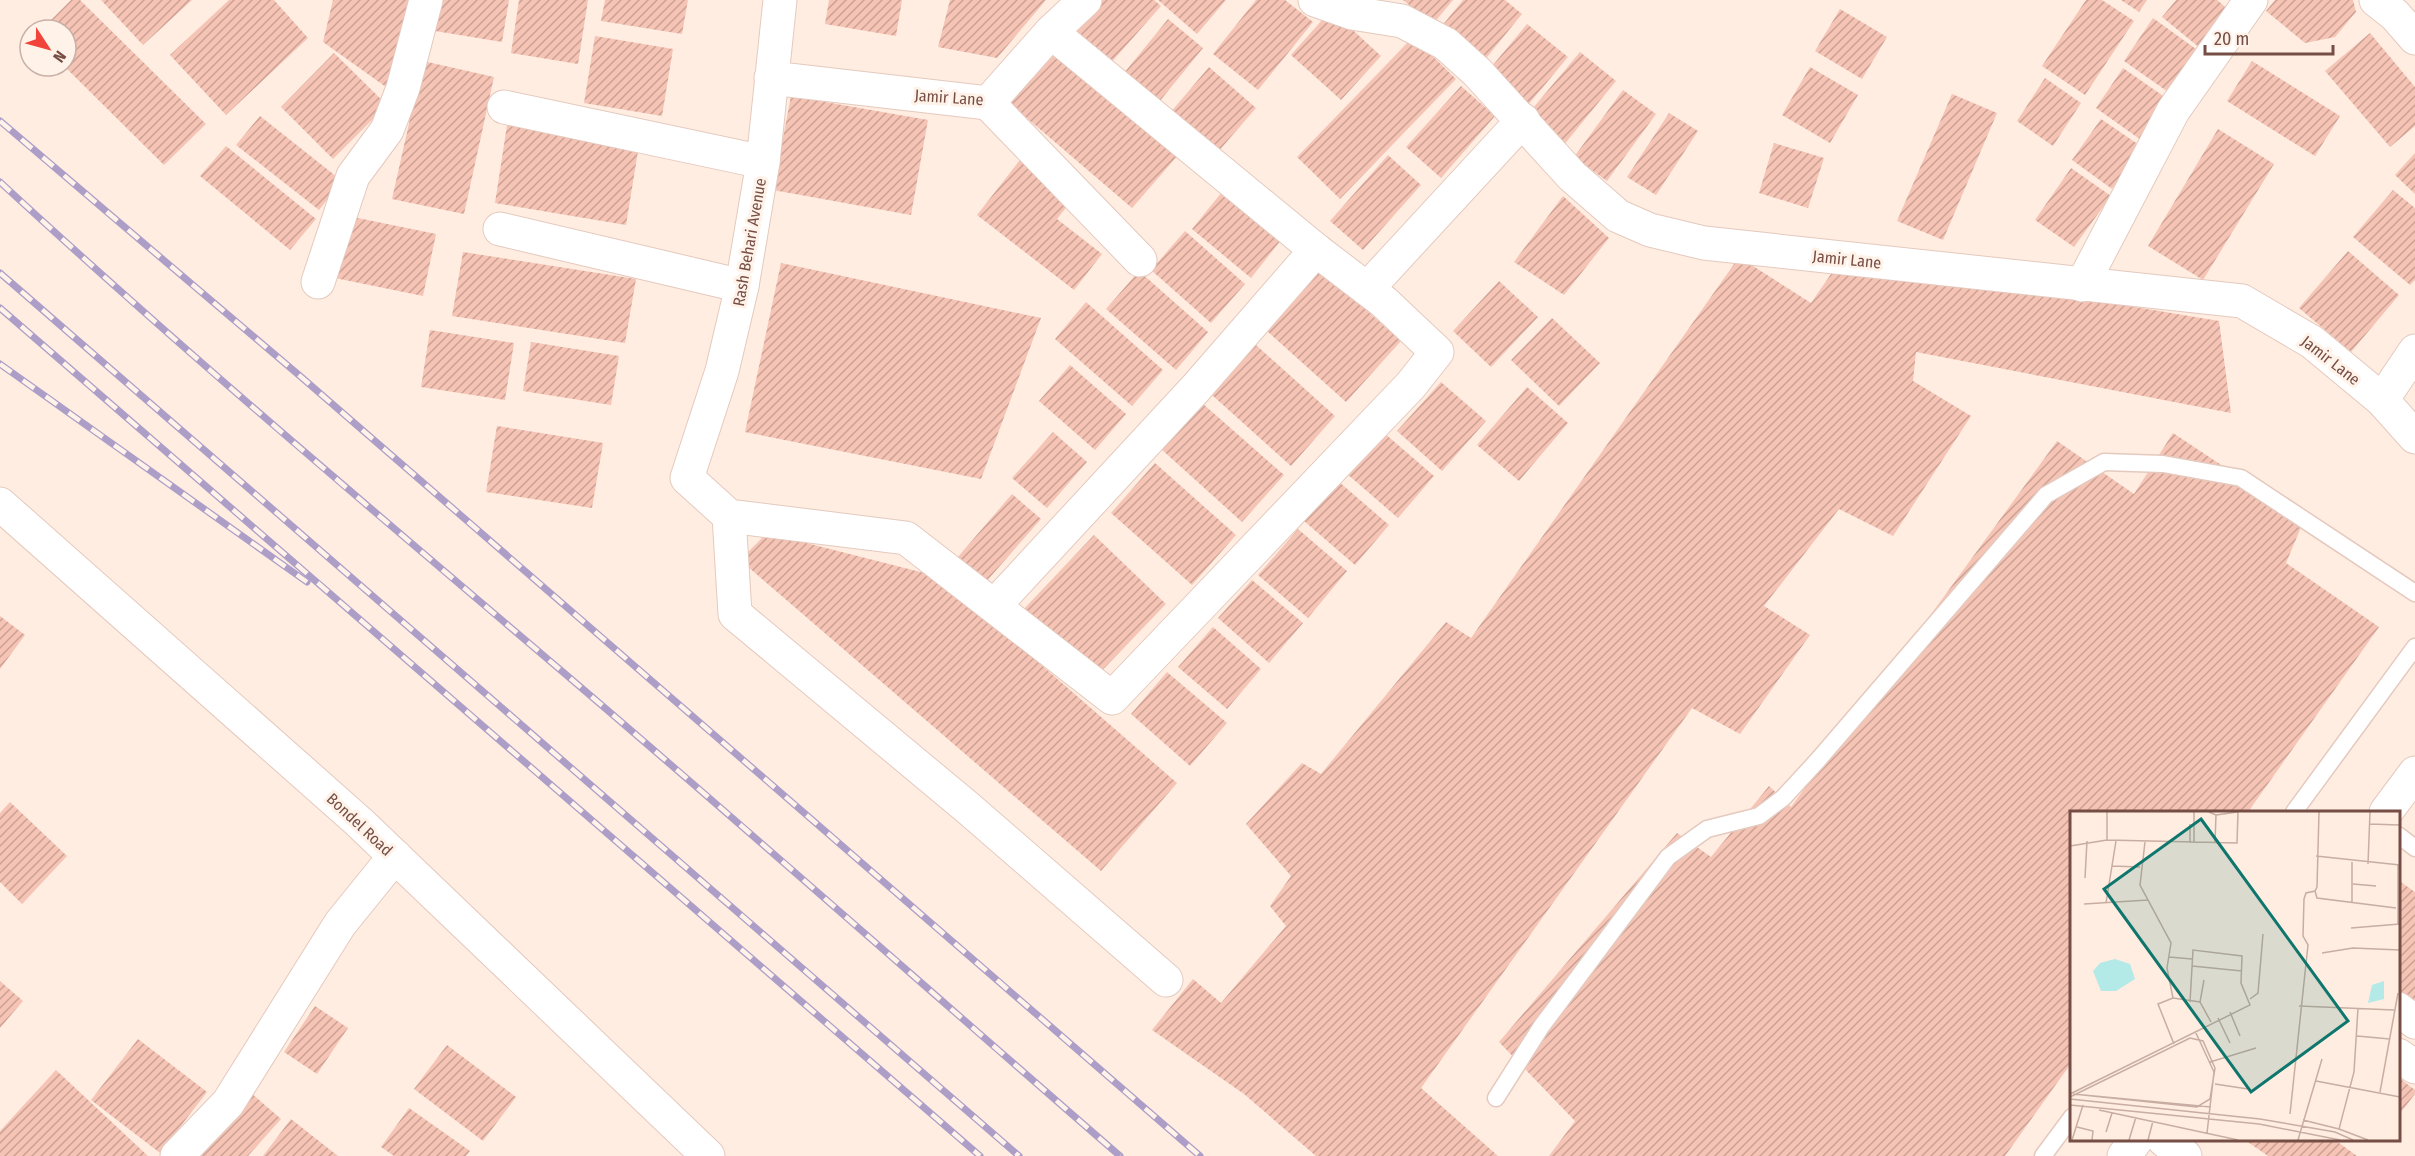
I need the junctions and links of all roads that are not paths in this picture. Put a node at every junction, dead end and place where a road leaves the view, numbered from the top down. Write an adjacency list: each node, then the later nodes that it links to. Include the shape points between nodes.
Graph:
1 (426, 0): 17 (street, via 404,88 387,129 353,176)
2 (780, 0): 9 (street, Rash Behari Avenue)
3 (1085, 0): 7 (street, Jamir Lane)
4 (1315, 0): 12 (street, Jamir Lane, via 1352,13 1402,21 1446,44)
5 (2251, 0): 18 (street, via 2173,111)
6 (2376, 0): 8 (street)
7 (1051, 32): 10 (street, Jamir Lane); 15 (street)
8 (2415, 38)
9 (771, 78): 10 (street, Jamir Lane); 13 (street, Rash Behari Avenue)
10 (988, 103): 16 (street)
11 (504, 107): 13 (street)
12 (1523, 120): 18 (street, Jamir Lane, via 1572,176 1602,203 1618,216 1650,231 1704,243); 20 (street)
13 (764, 162): 19 (street, Rash Behari Avenue)
14 (500, 229): 19 (street)
15 (1316, 250): 20 (street); 27 (street, via 1196,388)
16 (1140, 260)
17 (318, 282)
18 (2082, 285): 22 (street, Jamir Lane, via 2242,301 2312,342)
19 (742, 286): 25 (street, Rash Behari Avenue, via 722,371 687,478)
20 (1367, 289): 27 (street, via 1437,352 1411,386 1112,698)
21 (2415, 351): 22 (street)
22 (2382, 400): 23 (street, Jamir Lane)
23 (2415, 437)
24 (0, 504): 34 (street, Bondel Road)
25 (729, 516): 27 (street, via 906,538); 35 (street, via 735,614)
26 (2415, 593): 40 (lane, via 2241,478 2163,464 2104,462 2046,495 1783,798 1760,816 1707,829 1668,857 1541,1027)
27 (995, 605)
28 (2415, 647): 30 (lane)
29 (2415, 773): 31 (street)
30 (2295, 811)
31 (2387, 811)
32 (2400, 837): 33 (lane)
33 (2415, 848)
34 (395, 856): 44 (street, via 340,924 228,1103); 45 (street, Bondel Road)
35 (1166, 980)
36 (2400, 1011): 37 (street)
37 (2415, 1022)
38 (2400, 1056): 39 (street)
39 (2415, 1067)
40 (1496, 1098)
41 (2070, 1120): 46 (lane)
42 (2135, 1141): 47 (street)
43 (2165, 1141): 48 (street)
44 (177, 1156)
45 (708, 1156)
46 (2043, 1156)
47 (2124, 1156)
48 (2185, 1156)

